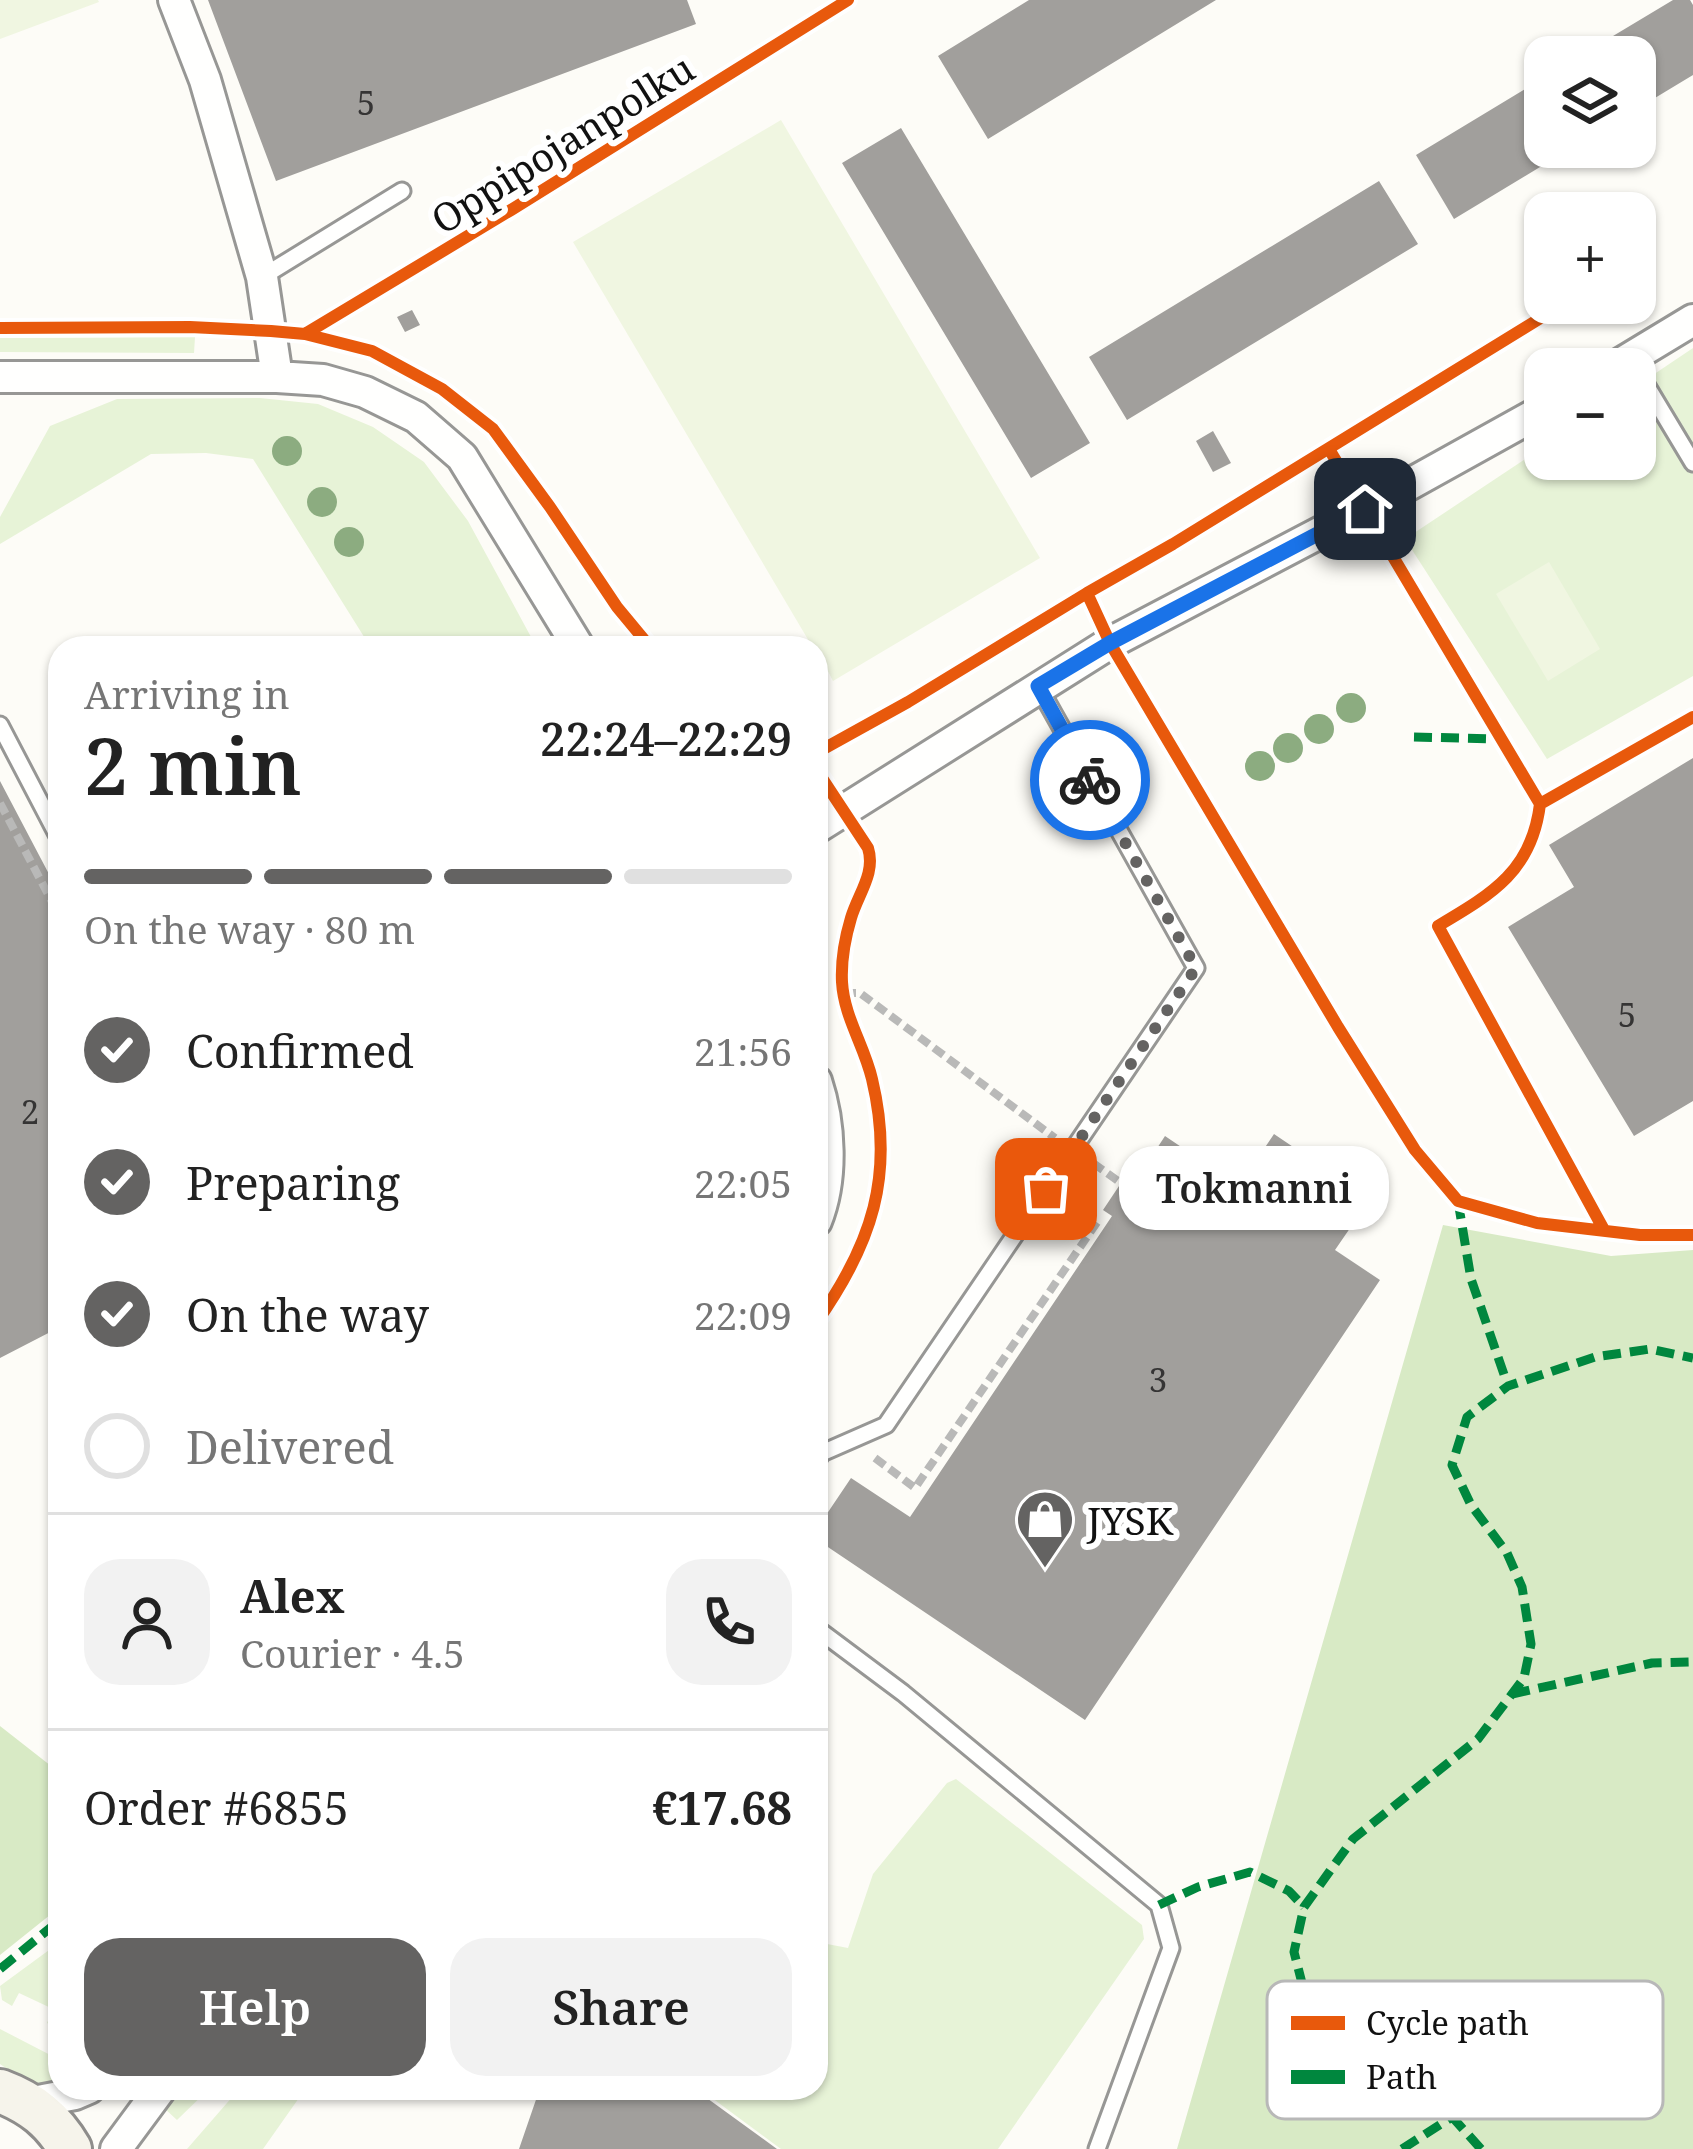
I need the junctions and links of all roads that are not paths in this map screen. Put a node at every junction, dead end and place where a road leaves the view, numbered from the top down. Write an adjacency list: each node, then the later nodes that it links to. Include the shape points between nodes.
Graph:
1 (174, 0): 3 (street)
2 (402, 191): 3 (lane)
3 (262, 277): 7 (street)
4 (1693, 320): 5 (street)
5 (1647, 348)
6 (0, 377): 7 (street)
7 (277, 377): 11 (street, via 365,392 416,417 462,457)
8 (1656, 412): 10 (lane)
9 (1524, 421): 12 (street)
10 (1693, 463)
11 (572, 636)
12 (1038, 686): 15 (street); 16 (lane, via 1196,968 886,1425)
13 (0, 725): 14 (lane)
14 (48, 817)
15 (828, 820)
16 (828, 1450)
17 (828, 1637): 23 (lane, via 1159,1906 1172,1948)
18 (48, 2095): 19 (street)
19 (14, 2097): 21 (main road, via 54,2123)
20 (152, 2100): 22 (street)
21 (70, 2149)
22 (116, 2149)
23 (1097, 2149)

